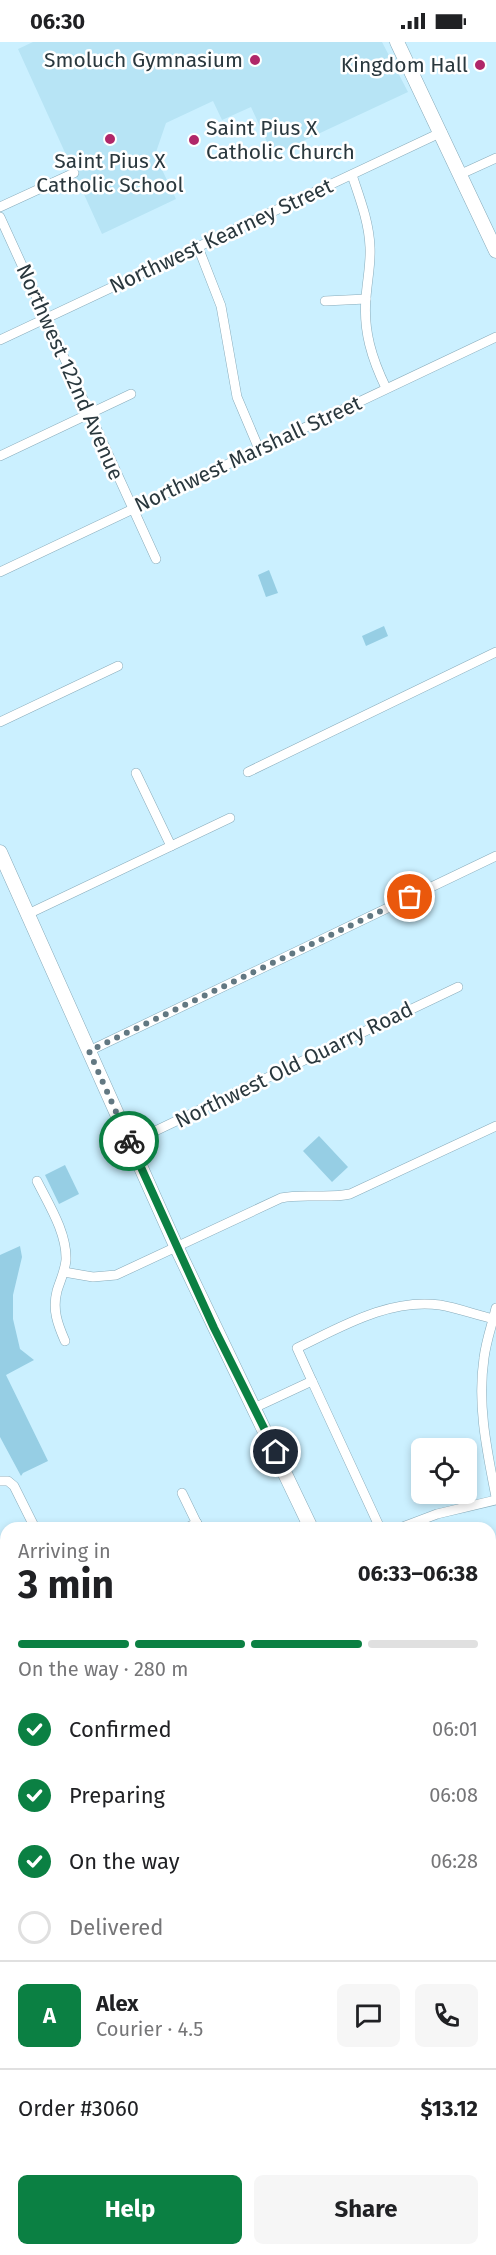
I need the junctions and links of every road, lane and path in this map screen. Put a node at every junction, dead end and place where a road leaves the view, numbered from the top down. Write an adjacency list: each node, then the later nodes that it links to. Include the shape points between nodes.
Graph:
1 (398, 42): 2 (street)
2 (442, 132): 5 (street); 6 (street, Northwest Kearney Street)
3 (496, 158): 5 (street)
4 (74, 173): 7 (street)
5 (461, 174): 10 (street)
6 (352, 175): 9 (street, Northwest Kearney Street); 11 (street, via 370,244)
7 (0, 207)
8 (0, 217): 13 (street, Northwest 122nd Avenue)
9 (198, 247): 13 (street, Northwest Kearney Street); 19 (street, via 221,306 237,397)
10 (496, 251)
11 (366, 299): 12 (street); 16 (street, via 367,337)
12 (325, 301)
13 (45, 318): 15 (street, Northwest Kearney Street); 18 (street, Northwest 122nd Avenue)
14 (496, 337): 16 (street, Northwest Marshall Street)
15 (0, 340)
16 (386, 388): 19 (street, Northwest Marshall Street)
17 (131, 393): 18 (street)
18 (90, 414): 20 (street); 21 (street, Northwest 122nd Avenue)
19 (259, 449): 21 (street, Northwest Marshall Street)
20 (0, 456)
21 (132, 508): 22 (street, Northwest 122nd Avenue); 23 (street, Northwest Marshall Street)
22 (156, 559)
23 (0, 572)
24 (496, 652): 27 (street)
25 (118, 666): 26 (street)
26 (0, 722)
27 (248, 772)
28 (136, 773): 30 (street)
29 (230, 818): 30 (street)
30 (171, 846): 33 (street)
31 (0, 852): 33 (street)
32 (496, 856): 35 (street)
33 (28, 914): 35 (street)
34 (458, 987): 37 (street, Northwest Old Quarry Road)
35 (89, 1051): 37 (street)
36 (496, 1126): 39 (street, via 350,1194 281,1198)
37 (130, 1143): 39 (street)
38 (37, 1181): 40 (street, via 63,1235)
39 (176, 1246): 40 (street, via 116,1275 93,1277); 45 (street)
40 (64, 1272): 43 (street, via 55,1310)
41 (496, 1308): 42 (street)
42 (494, 1319): 44 (street, via 439,1305 386,1309 297,1348); 48 (street, via 484,1357 481,1394)
43 (65, 1341)
44 (312, 1381): 45 (street); 52 (street)
45 (254, 1408): 51 (street)
46 (0, 1481): 49 (street, via 14,1486)
47 (182, 1493): 50 (street)
48 (496, 1498): 53 (street)
49 (32, 1522)
50 (196, 1522)
51 (308, 1522)
52 (377, 1522)
53 (415, 1522)

